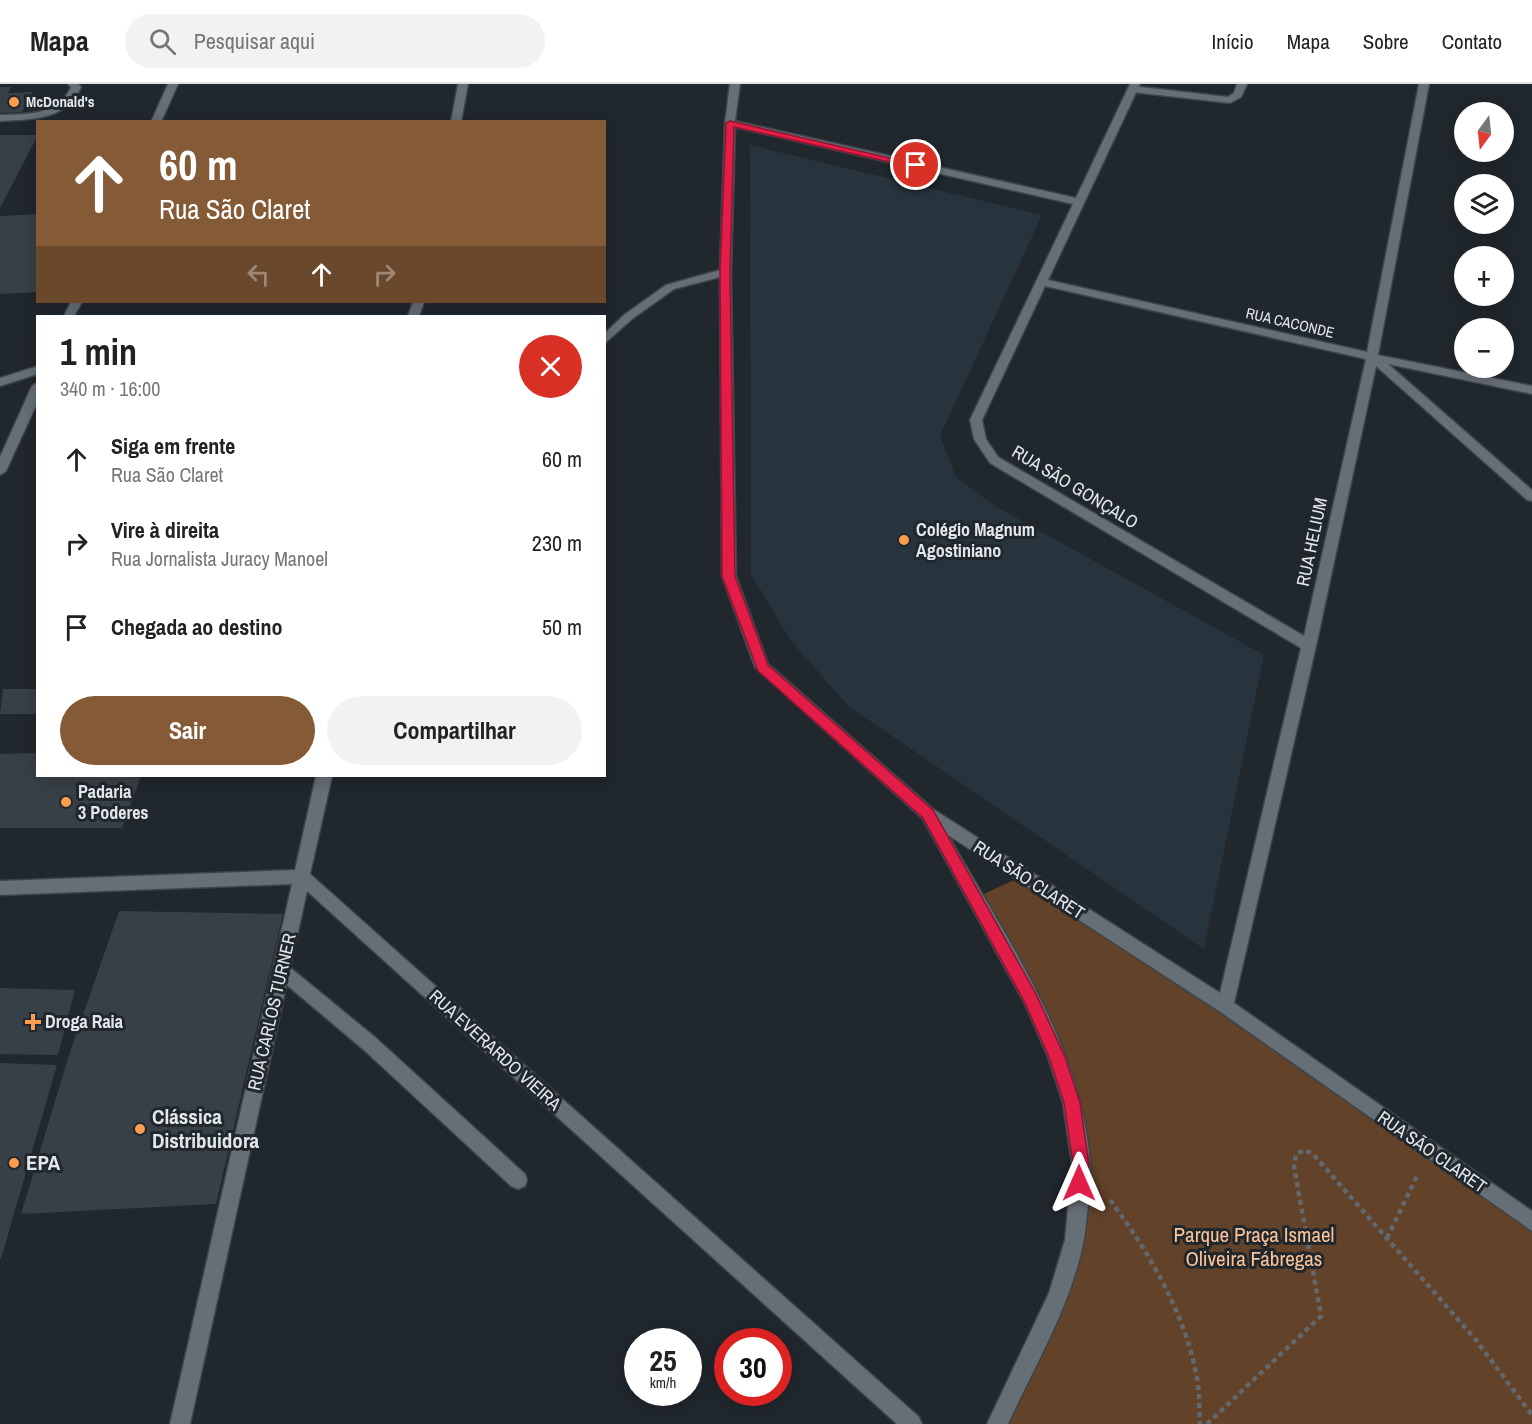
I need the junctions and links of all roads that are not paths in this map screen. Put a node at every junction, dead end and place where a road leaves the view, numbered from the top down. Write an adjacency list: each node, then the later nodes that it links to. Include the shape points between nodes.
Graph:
1 (74, 84): 8 (street, via 73,95 57,111)
2 (173, 84): 9 (street)
3 (464, 84): 10 (street)
4 (735, 84): 11 (street, RUA SÃO CLARET)
5 (1242, 84): 7 (street, via 1238,95 1230,100)
6 (1424, 84): 16 (street, RUA HELIUM)
7 (1133, 87): 12 (street, RUA SÃO GONÇALO)
8 (0, 118)
9 (157, 120)
10 (456, 120)
11 (730, 123): 12 (street); 13 (street, RUA SÃO CLARET)
12 (1078, 202): 14 (street, RUA SÃO GONÇALO)
13 (725, 272): 15 (street, via 670,287 628,317); 25 (street, RUA SÃO CLARET, via 729,576 762,667)
14 (1042, 282): 16 (street, RUA CACONDE); 23 (street, RUA SÃO GONÇALO, via 976,420 980,439 994,460)
15 (606, 339)
16 (1372, 357): 20 (street, RUA CACONDE); 22 (street); 23 (street, RUA HELIUM)
17 (36, 371): 18 (street)
18 (0, 382)
19 (36, 390): 21 (street)
20 (1532, 390)
21 (0, 471)
22 (1532, 497)
23 (1309, 646): 29 (street, RUA HELIUM)
24 (324, 777): 26 (street, RUA CARLOS TURNER)
25 (928, 814): 29 (street, RUA SÃO CLARET); 34 (street, via 1031,999 1057,1057 1072,1103 1081,1164 1074,1240 1058,1295)
26 (302, 877): 27 (street); 28 (street, RUA CARLOS TURNER); 33 (street, RUA EVERARDO VIEIRA)
27 (0, 888)
28 (281, 970): 30 (street, via 370,1044); 32 (street, RUA CARLOS TURNER)
29 (1225, 1006): 31 (street, RUA SÃO CLARET)
30 (518, 1180)
31 (1532, 1222)
32 (180, 1424)
33 (912, 1424)
34 (997, 1424)

